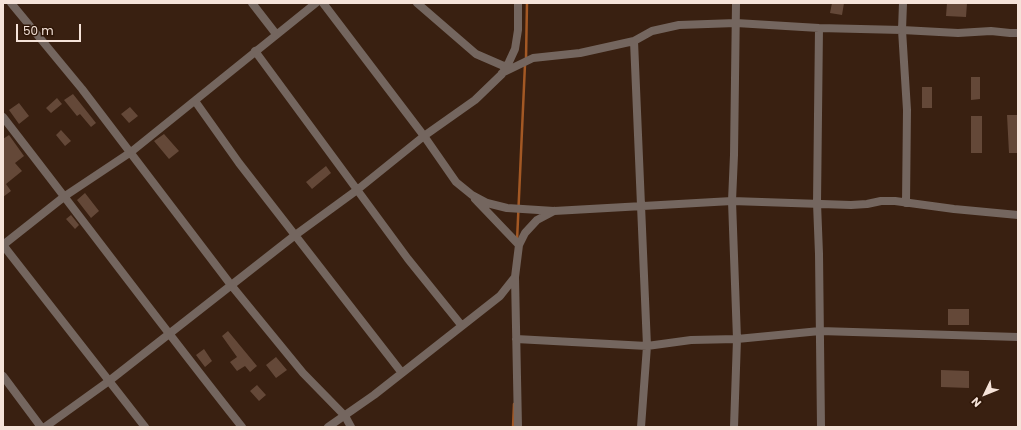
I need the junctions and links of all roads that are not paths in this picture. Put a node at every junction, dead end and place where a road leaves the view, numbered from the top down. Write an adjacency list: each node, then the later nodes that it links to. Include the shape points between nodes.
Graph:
1 (11, 3): 20 (street)
2 (252, 3): 13 (street)
3 (316, 3): 13 (street)
4 (323, 3): 19 (street)
5 (417, 3): 16 (street, via 476,54)
6 (518, 3): 16 (street, via 515,48)
7 (736, 3): 9 (street)
8 (903, 3): 11 (street)
9 (736, 23): 10 (street); 14 (street, via 678,25 652,31); 24 (street)
10 (818, 28): 11 (street); 25 (street)
11 (902, 30): 12 (street); 26 (street, via 907,110)
12 (1018, 33)
13 (276, 34): 15 (street)
14 (634, 41): 16 (street, via 580,54 533,58); 27 (street)
15 (255, 51): 17 (street); 21 (street)
16 (504, 70): 19 (street, via 475,100)
17 (194, 101): 20 (street); 30 (street)
18 (3, 117): 23 (street)
19 (424, 136): 21 (street); 22 (street, via 456,182)
20 (131, 152): 23 (street); 34 (street)
21 (357, 190): 30 (street); 35 (street)
22 (472, 195): 28 (street, via 487,203 507,208); 32 (street)
23 (65, 196): 31 (street); 37 (street)
24 (732, 201): 25 (street); 27 (street); 40 (street)
25 (817, 203): 26 (street); 36 (street)
26 (906, 203): 29 (street)
27 (641, 206): 28 (street); 41 (street)
28 (554, 211): 32 (street, via 537,220 525,233)
29 (1018, 215)
30 (294, 236): 34 (street); 42 (street)
31 (3, 245): 44 (street)
32 (519, 245): 33 (street)
33 (515, 277): 35 (street, via 500,296); 39 (street)
34 (231, 285): 37 (street); 45 (street, via 303,373)
35 (462, 326): 42 (street)
36 (820, 331): 38 (street); 40 (street); 55 (street)
37 (168, 334): 44 (street); 49 (street)
38 (1018, 337)
39 (516, 339): 41 (street); 52 (street)
40 (737, 339): 41 (street, via 691,340); 54 (street)
41 (647, 346): 53 (street)
42 (402, 373): 45 (street)
43 (3, 376): 46 (street)
44 (109, 381): 47 (street); 48 (street)
45 (345, 416): 50 (street); 51 (street)
46 (41, 427)
47 (45, 427)
48 (145, 427)
49 (242, 427)
50 (328, 427)
51 (351, 427)
52 (518, 427)
53 (641, 427)
54 (734, 427)
55 (821, 427)

